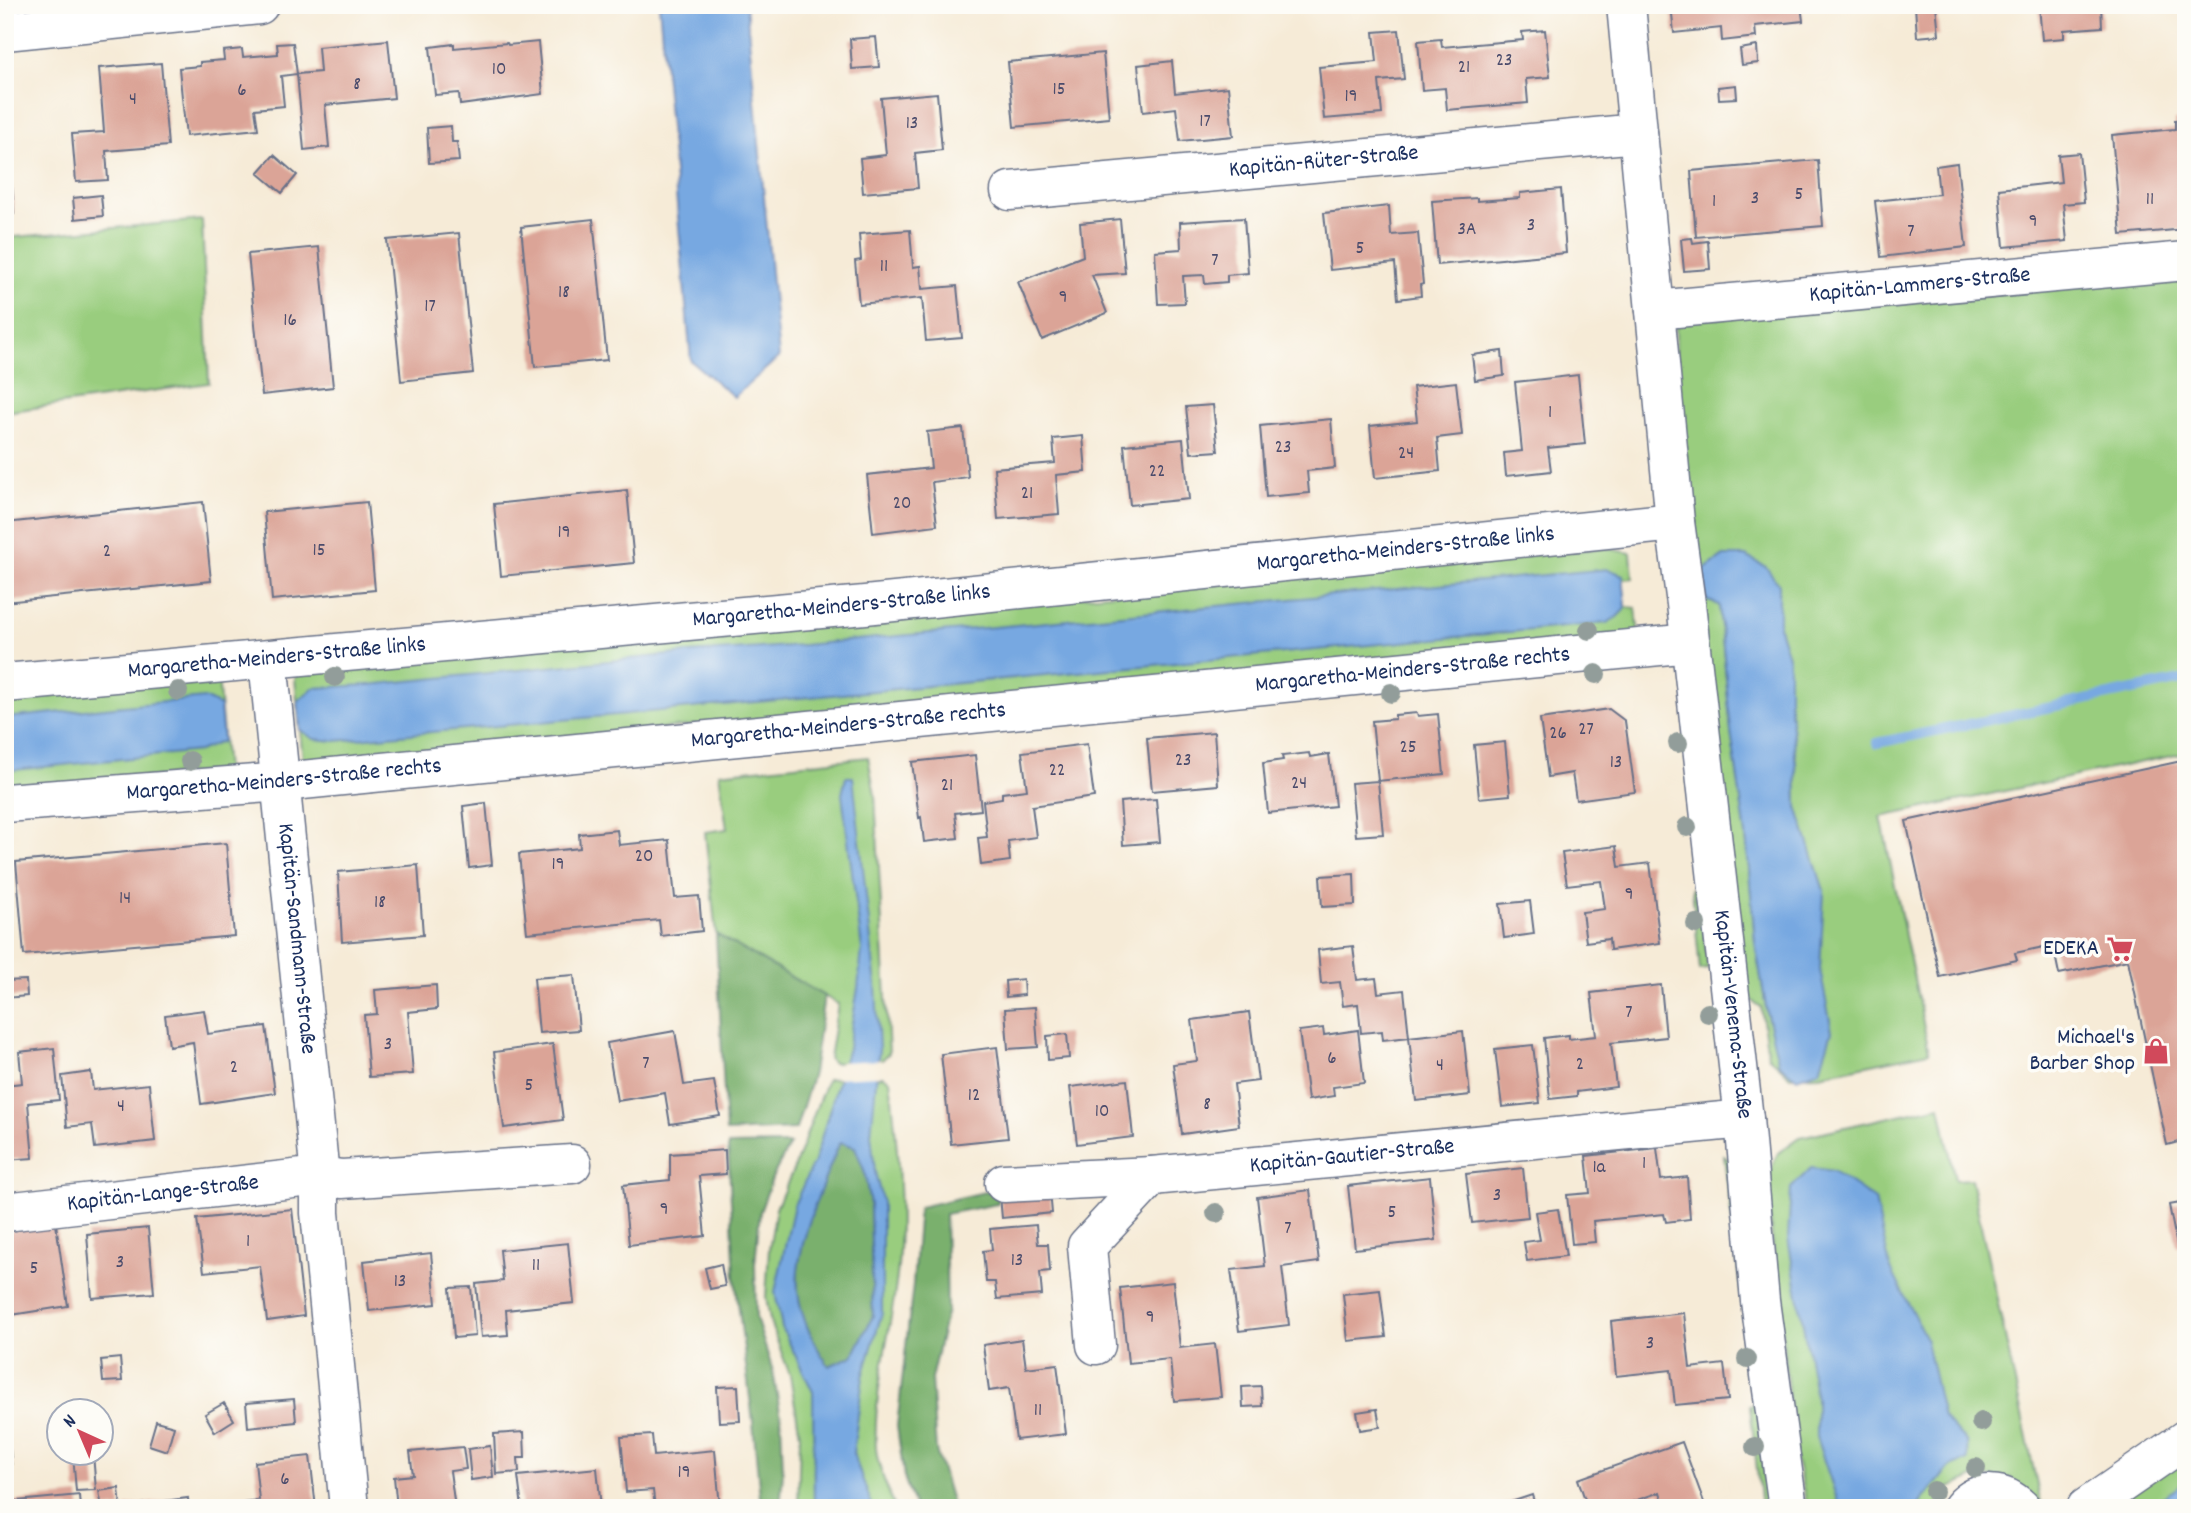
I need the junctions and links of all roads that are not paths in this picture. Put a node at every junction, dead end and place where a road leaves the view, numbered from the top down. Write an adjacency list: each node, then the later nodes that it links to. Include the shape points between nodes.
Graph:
1 (259, 5): 3 (street)
2 (1626, 5): 4 (street)
3 (5, 31)
4 (1638, 133): 5 (street, Kapitän-Rüter-Straße); 7 (street)
5 (1010, 191)
6 (2186, 261): 7 (street, Kapitän-Lammers-Straße)
7 (1655, 310): 8 (street)
8 (1675, 522): 9 (street, Kapitän-Venema-Straße); 10 (street, Margaretha-Meinders-Straße links, via 852,607)
9 (1690, 643): 12 (street, Margaretha-Meinders-Straße rechts); 14 (street, Kapitän-Venema-Straße)
10 (268, 660): 11 (street, Margaretha-Meinders-Straße links); 12 (street, Kapitän-Sandmann-Straße)
11 (5, 683)
12 (282, 782): 13 (street, Margaretha-Meinders-Straße rechts); 16 (street, Kapitän-Sandmann-Straße)
13 (5, 803)
14 (1744, 1119): 17 (street, Kapitän-Gautier-Straße); 23 (street, Kapitän-Venema-Straße, via 1760,1301)
15 (572, 1164): 16 (street, via 342,1179)
16 (320, 1176): 19 (street, Kapitän-Lange-Straße); 22 (street, Kapitän-Sandmann-Straße)
17 (1153, 1177): 18 (street, Kapitän-Gautier-Straße); 20 (street, via 1087,1246)
18 (1004, 1183)
19 (5, 1212)
20 (1096, 1345)
21 (2186, 1439): 26 (street)
22 (349, 1508)
23 (1788, 1508)
24 (1962, 1508): 25 (street, via 1989,1493 2012,1499)
25 (2021, 1508)
26 (2086, 1508)

